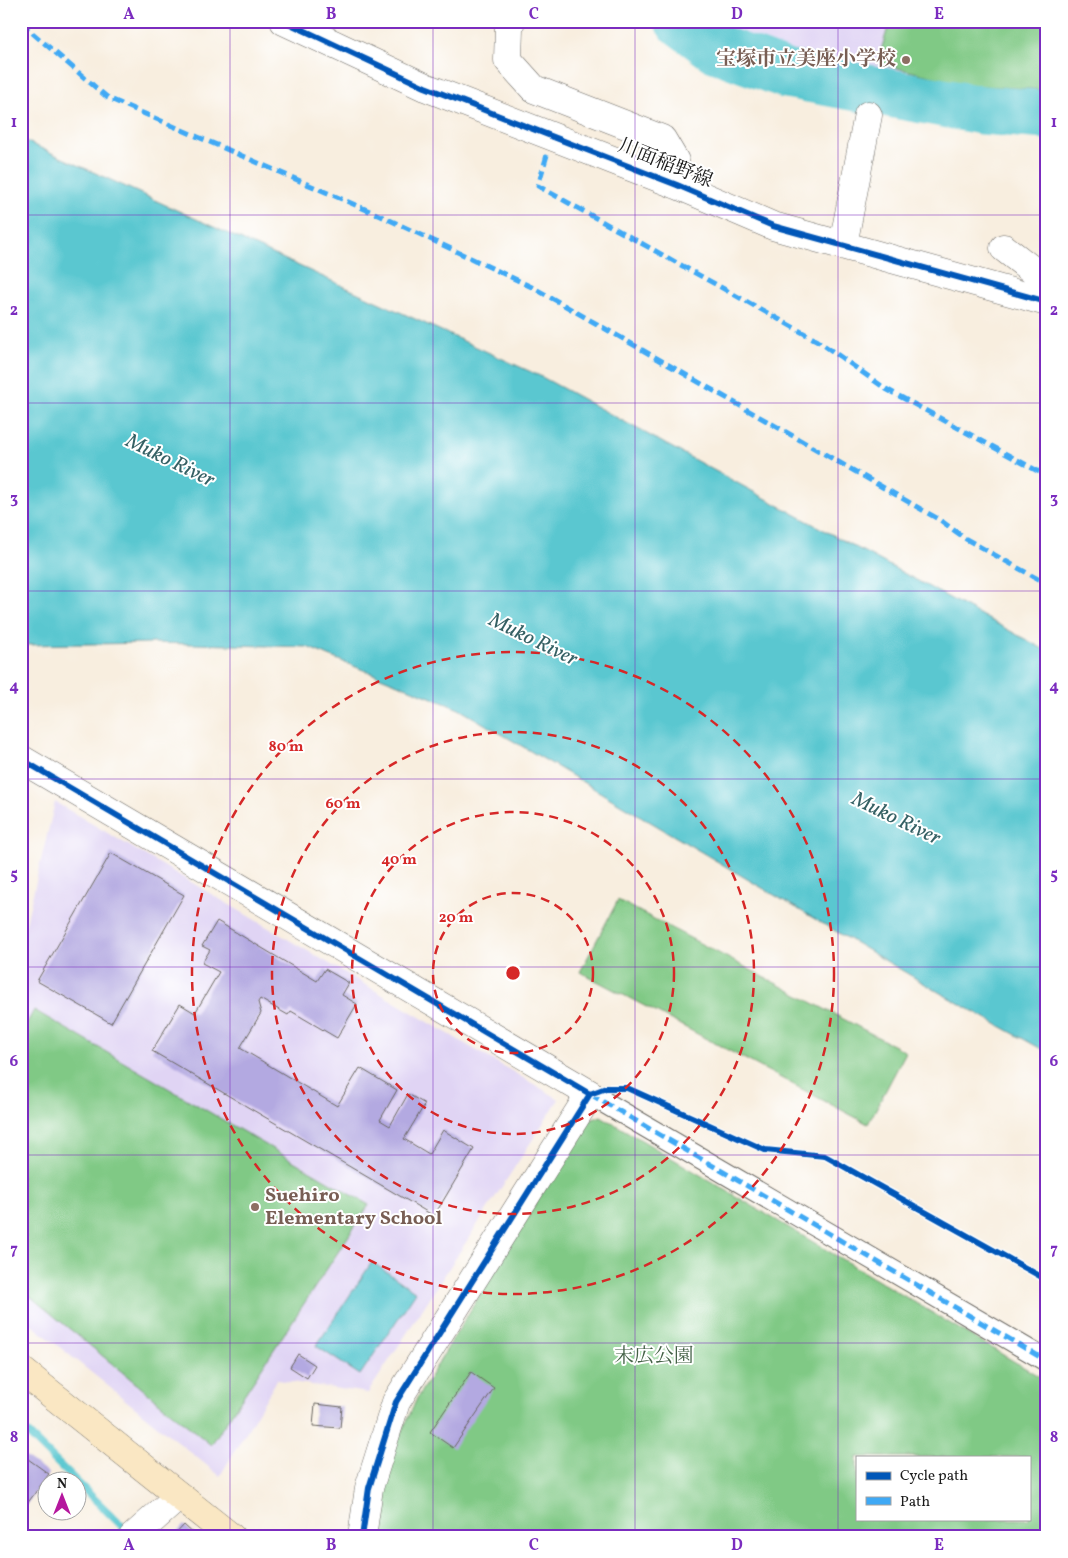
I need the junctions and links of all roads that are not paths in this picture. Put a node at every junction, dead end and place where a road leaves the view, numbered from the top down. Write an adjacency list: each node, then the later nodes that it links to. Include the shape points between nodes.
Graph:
1 (284, 21): 4 (street, 川面稲野線, via 425,87)
2 (511, 21): 4 (street, via 508,60 534,89 662,139 676,161)
3 (868, 115): 5 (street)
4 (676, 185): 5 (street, 川面稲野線, via 773,226)
5 (843, 245): 7 (street, 川面稲野線)
6 (1004, 248): 7 (street)
7 (1041, 288)
8 (21, 759): 9 (street)
9 (590, 1094): 10 (street); 15 (street, via 396,1402 369,1488)
10 (1047, 1361)
11 (21, 1370): 12 (main road)
12 (179, 1496): 13 (street); 14 (main road)
13 (133, 1537)
14 (231, 1537)
15 (362, 1537)

